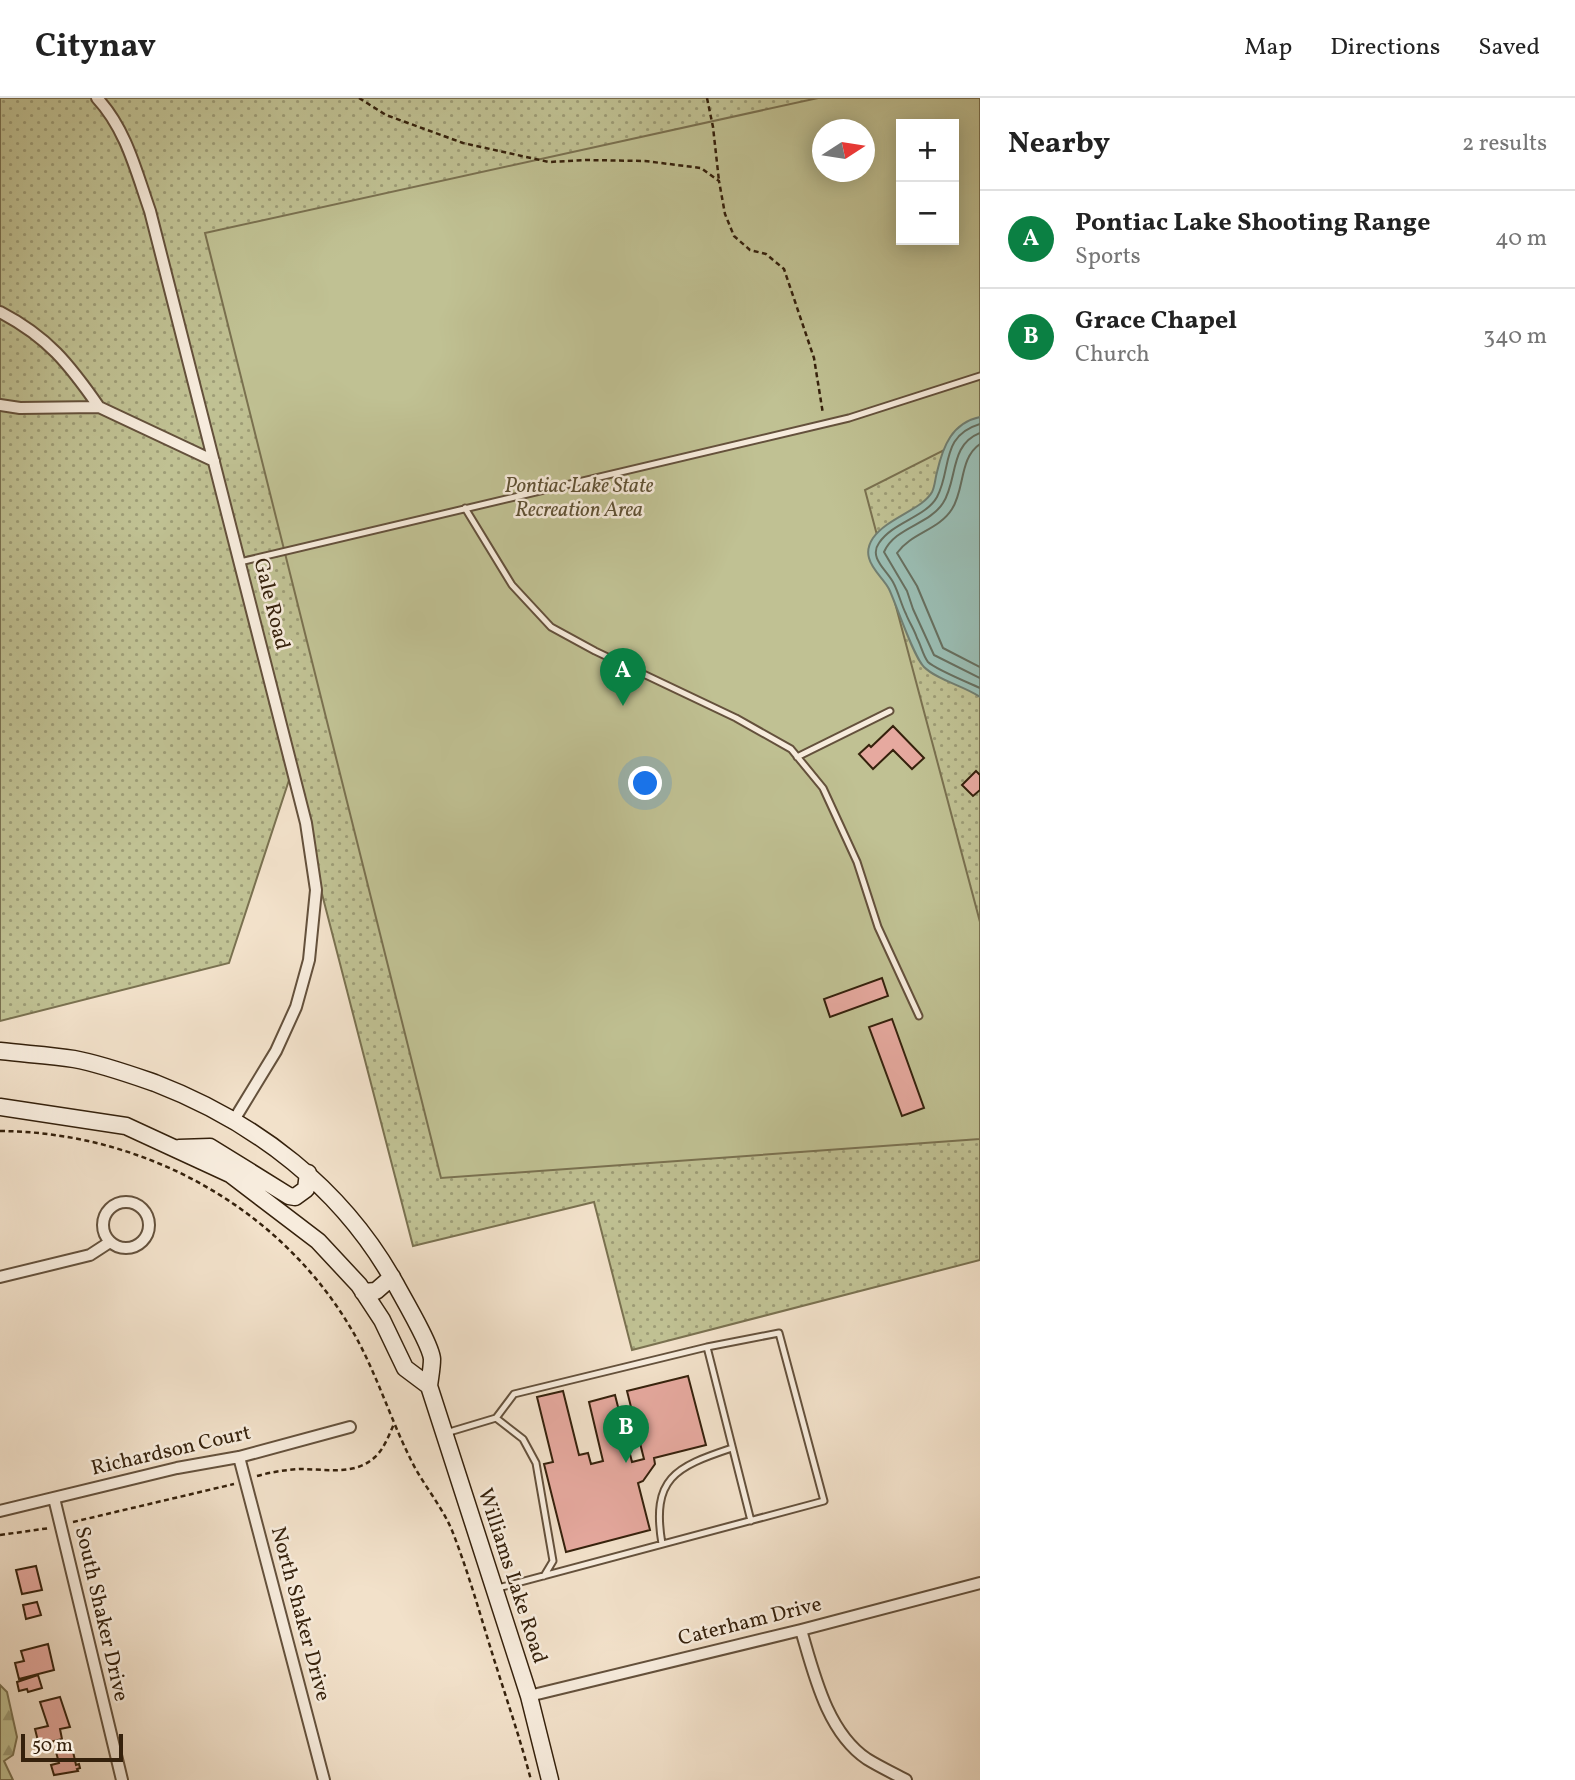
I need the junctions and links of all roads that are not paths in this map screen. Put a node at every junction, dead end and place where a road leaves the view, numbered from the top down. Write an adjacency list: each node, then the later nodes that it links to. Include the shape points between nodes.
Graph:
1 (97, 98): 6 (street, Gale Road, via 127,145 150,211)
2 (0, 312): 5 (street, via 69,364)
3 (980, 376): 7 (lane, via 849,418)
4 (0, 405): 5 (street)
5 (99, 407): 6 (street)
6 (214, 461): 8 (street, Gale Road)
7 (465, 509): 8 (lane); 10 (lane, via 512,585 551,627 736,718)
8 (240, 562): 14 (street, Gale Road, via 306,823 316,890 309,960 296,1007 276,1051)
9 (890, 711): 10 (lane)
10 (797, 757): 11 (lane, via 822,788 858,862 878,927)
11 (919, 1016)
12 (0, 1051): 14 (main road, Williams Lake Road, via 76,1059 132,1074)
13 (0, 1107): 15 (main road, via 126,1126)
14 (234, 1120): 16 (main road, Williams Lake Road)
15 (173, 1148): 16 (main road, via 210,1147 289,1196 306,1189); 20 (main road, via 230,1174 318,1241)
16 (308, 1173): 19 (main road, Williams Lake Road, via 362,1233)
17 (110, 1242): 17 (street, via 124,1248 144,1240 149,1225 144,1210 123,1201 109,1208 102,1221); 18 (street, via 90,1255)
18 (0, 1277)
19 (391, 1277): 20 (main road, via 376,1291); 22 (main road, Williams Lake Road, via 432,1357)
20 (363, 1292): 22 (main road, via 405,1368)
21 (707, 1347): 23 (lane, via 514,1394); 26 (lane); 30 (lane, via 779,1333 824,1501)
22 (429, 1386): 25 (main road, Williams Lake Road)
23 (496, 1418): 25 (lane); 32 (lane, via 523,1438 536,1463 554,1560)
24 (350, 1427): 27 (street, Richardson Court)
25 (444, 1433): 34 (main road, Williams Lake Road)
26 (732, 1448): 30 (lane); 31 (lane, via 695,1460 671,1478 660,1495)
27 (239, 1457): 28 (street, Richardson Court); 38 (street, North Shaker Drive)
28 (54, 1498): 29 (street, Richardson Court); 37 (street, South Shaker Drive)
29 (0, 1511)
30 (751, 1521): 31 (lane)
31 (662, 1544): 32 (lane)
32 (544, 1576): 34 (lane)
33 (980, 1583): 35 (street, Caterham Drive)
34 (495, 1589): 36 (main road, Williams Lake Road)
35 (801, 1630): 36 (street, Caterham Drive); 40 (street, via 830,1713 843,1735 865,1758)
36 (529, 1696): 39 (main road, Williams Lake Road)
37 (122, 1780)
38 (324, 1780)
39 (550, 1780)
40 (906, 1780)

